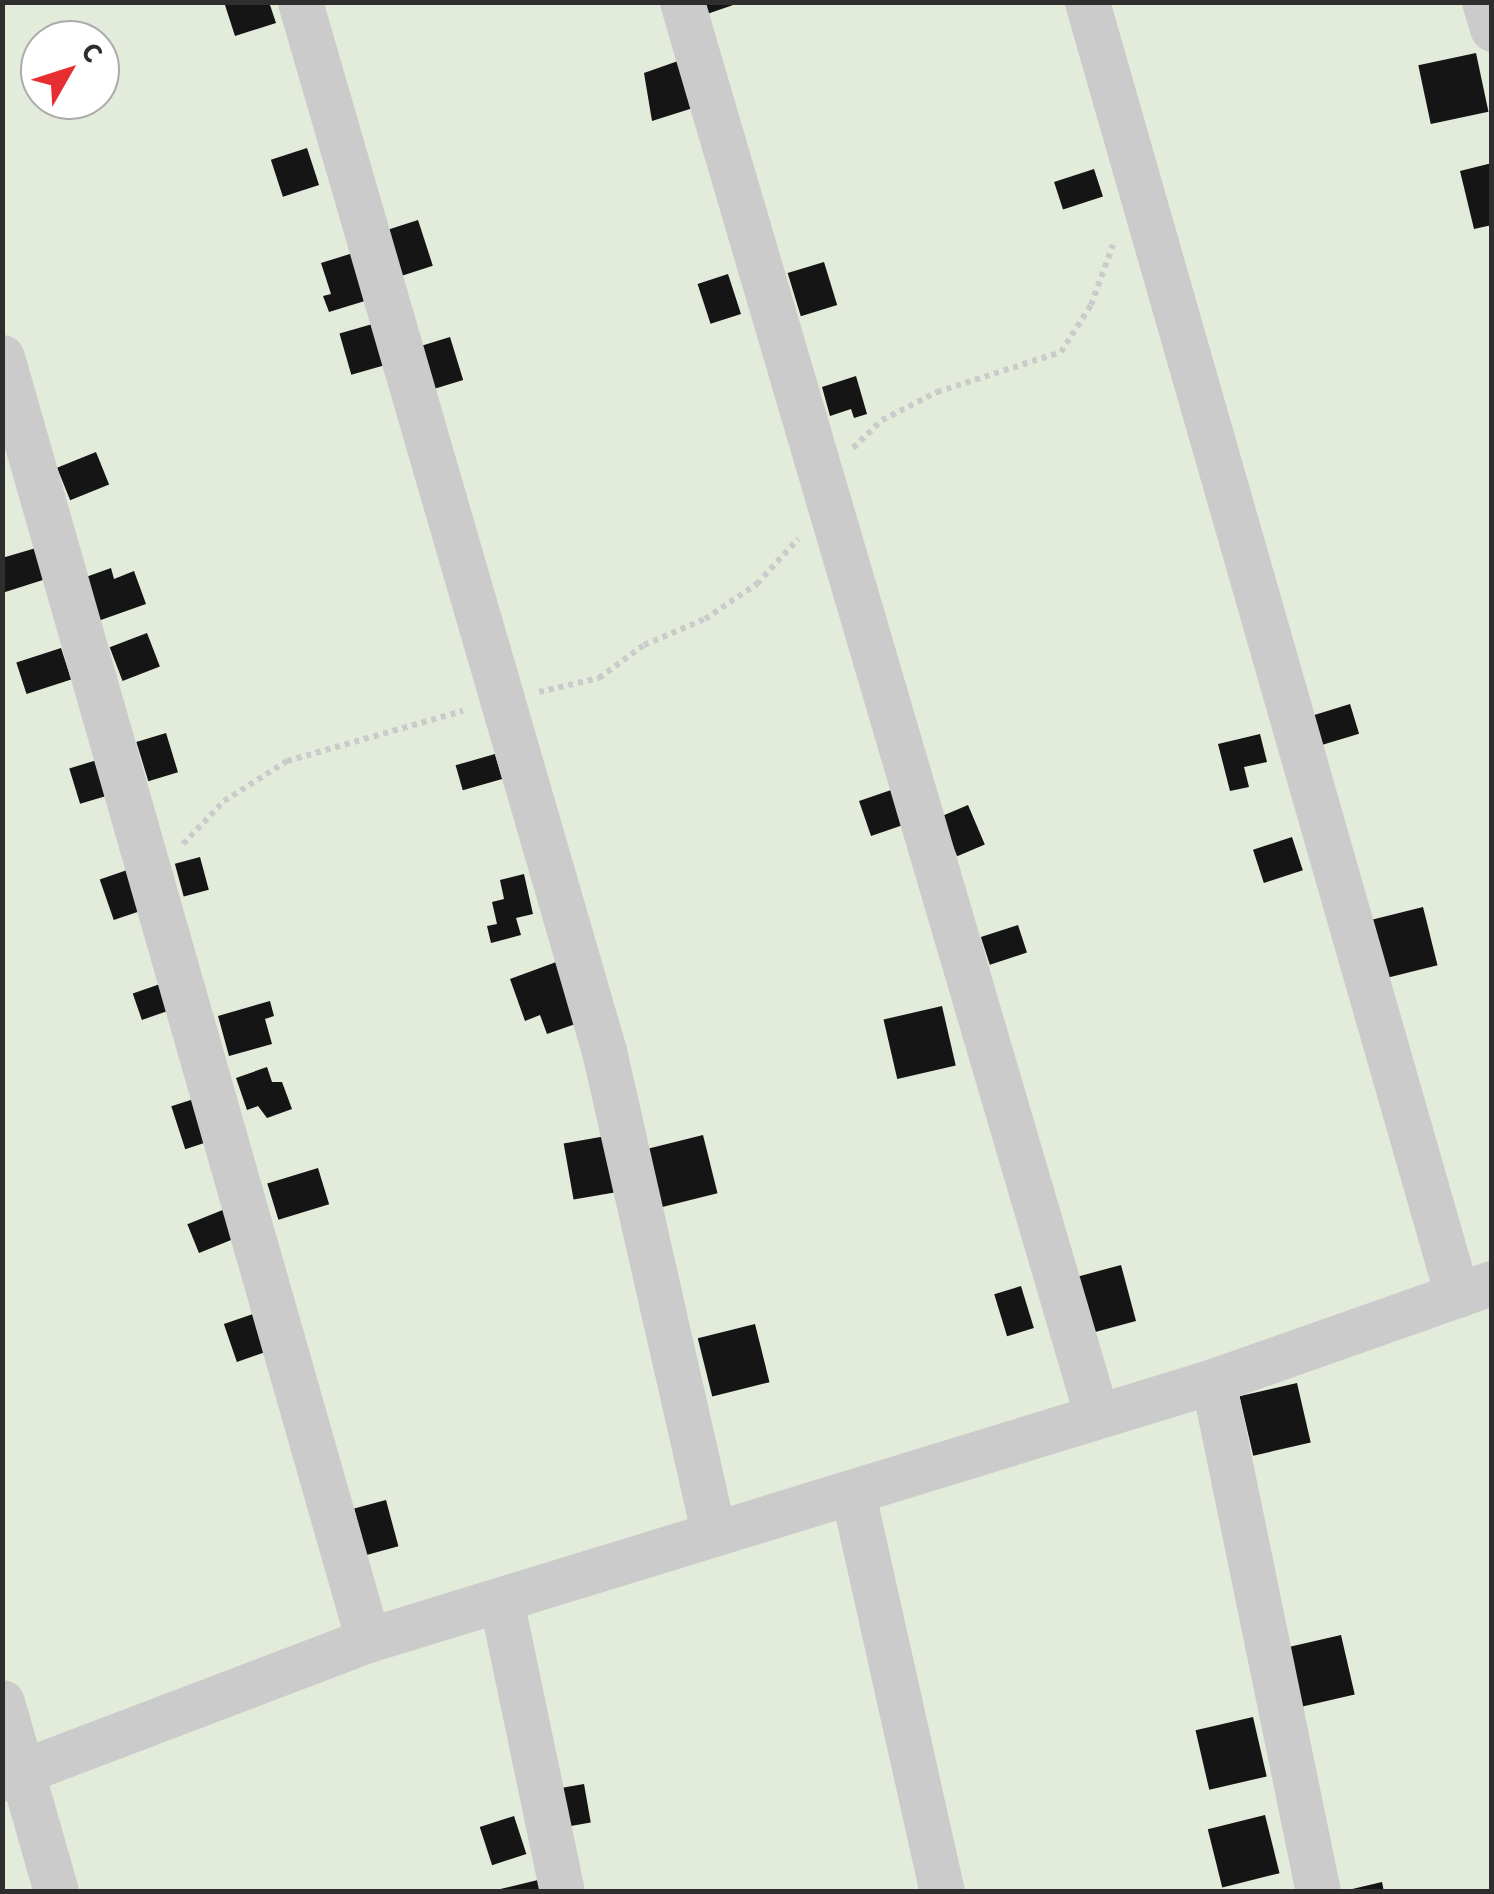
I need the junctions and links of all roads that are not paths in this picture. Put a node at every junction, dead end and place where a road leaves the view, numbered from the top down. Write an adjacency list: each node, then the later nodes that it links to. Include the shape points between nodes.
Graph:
1 (300, 2): 11 (street, via 604,1050)
2 (682, 2): 9 (street)
3 (1087, 2): 7 (street)
4 (1484, 2): 5 (street)
5 (1492, 29)
6 (2, 357): 13 (street)
7 (1474, 1289): 8 (street)
8 (1213, 1380): 9 (street); 19 (street)
9 (1096, 1414): 10 (street)
10 (853, 1494): 11 (street); 18 (street)
11 (714, 1534): 12 (street)
12 (501, 1600): 13 (street); 17 (street)
13 (368, 1640): 15 (street)
14 (2, 1702): 15 (street)
15 (12, 1775): 16 (street)
16 (56, 1892)
17 (562, 1892)
18 (942, 1892)
19 (1318, 1892)

